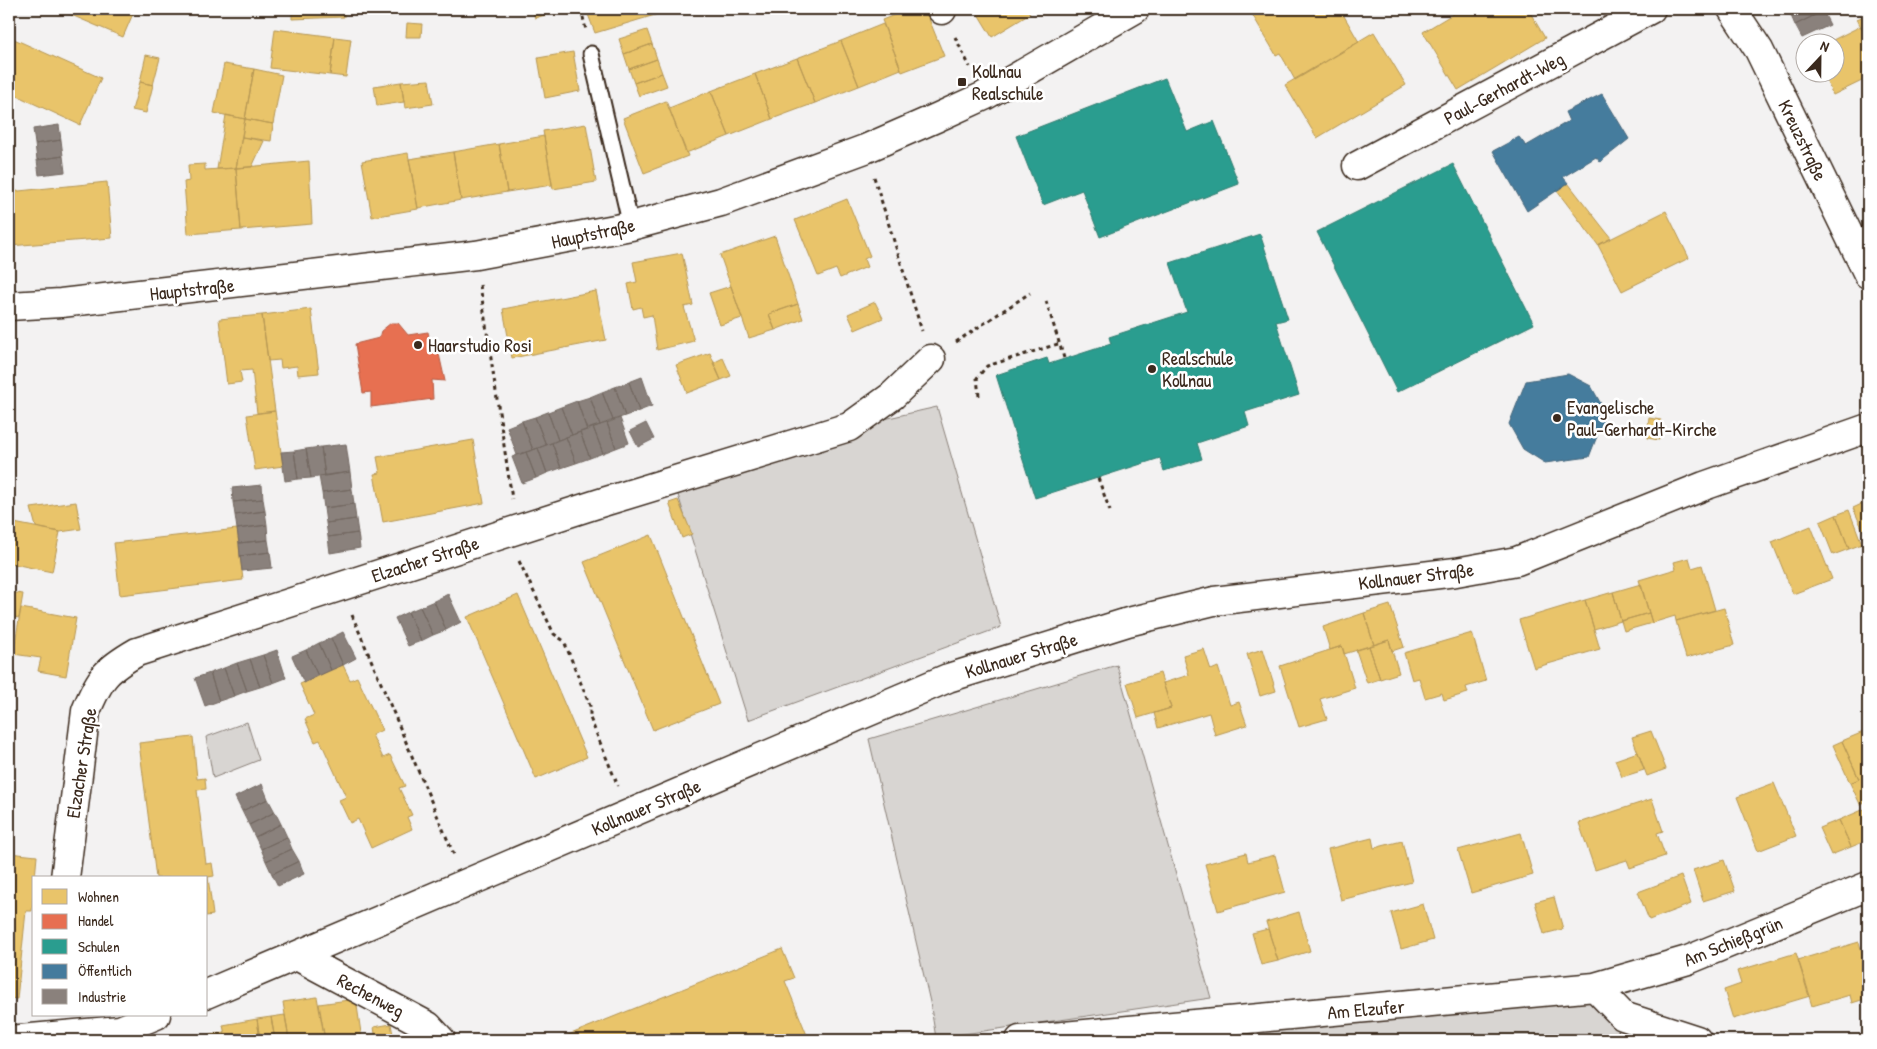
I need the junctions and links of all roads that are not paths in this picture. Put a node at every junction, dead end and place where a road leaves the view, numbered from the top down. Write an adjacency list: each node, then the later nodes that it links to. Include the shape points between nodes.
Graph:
1 (1135, 9): 6 (street, Hauptstraße, via 984,96 865,149 721,202)
2 (1651, 9): 5 (street, Paul-Gerhardt-Weg)
3 (1732, 9): 7 (street, Kreuzstraße, via 1759,50)
4 (591, 54): 6 (lane)
5 (1357, 166)
6 (630, 226): 8 (street, Hauptstraße, via 476,255 90,300)
7 (1868, 274)
8 (9, 306)
9 (931, 359): 11 (street, Elzacher Straße, via 892,396 849,427 137,652 111,667 96,686 86,711)
10 (1868, 428): 13 (street, Kollnauer Straße, via 1704,486 1517,561 1456,572 1214,601 1153,615 948,678)
11 (65, 876)
12 (1868, 886): 14 (street, Am Schießgrün, via 1688,960)
13 (297, 956): 15 (street, Kollnauer Straße); 19 (street, Rechenweg, via 428,1026)
14 (1595, 987): 20 (street, Am Elzufer); 21 (street, via 1623,1016)
15 (208, 993)
16 (154, 1016): 17 (street, via 120,1030)
17 (46, 1026): 18 (street)
18 (9, 1040)
19 (441, 1040)
20 (1020, 1040)
21 (1697, 1040)

